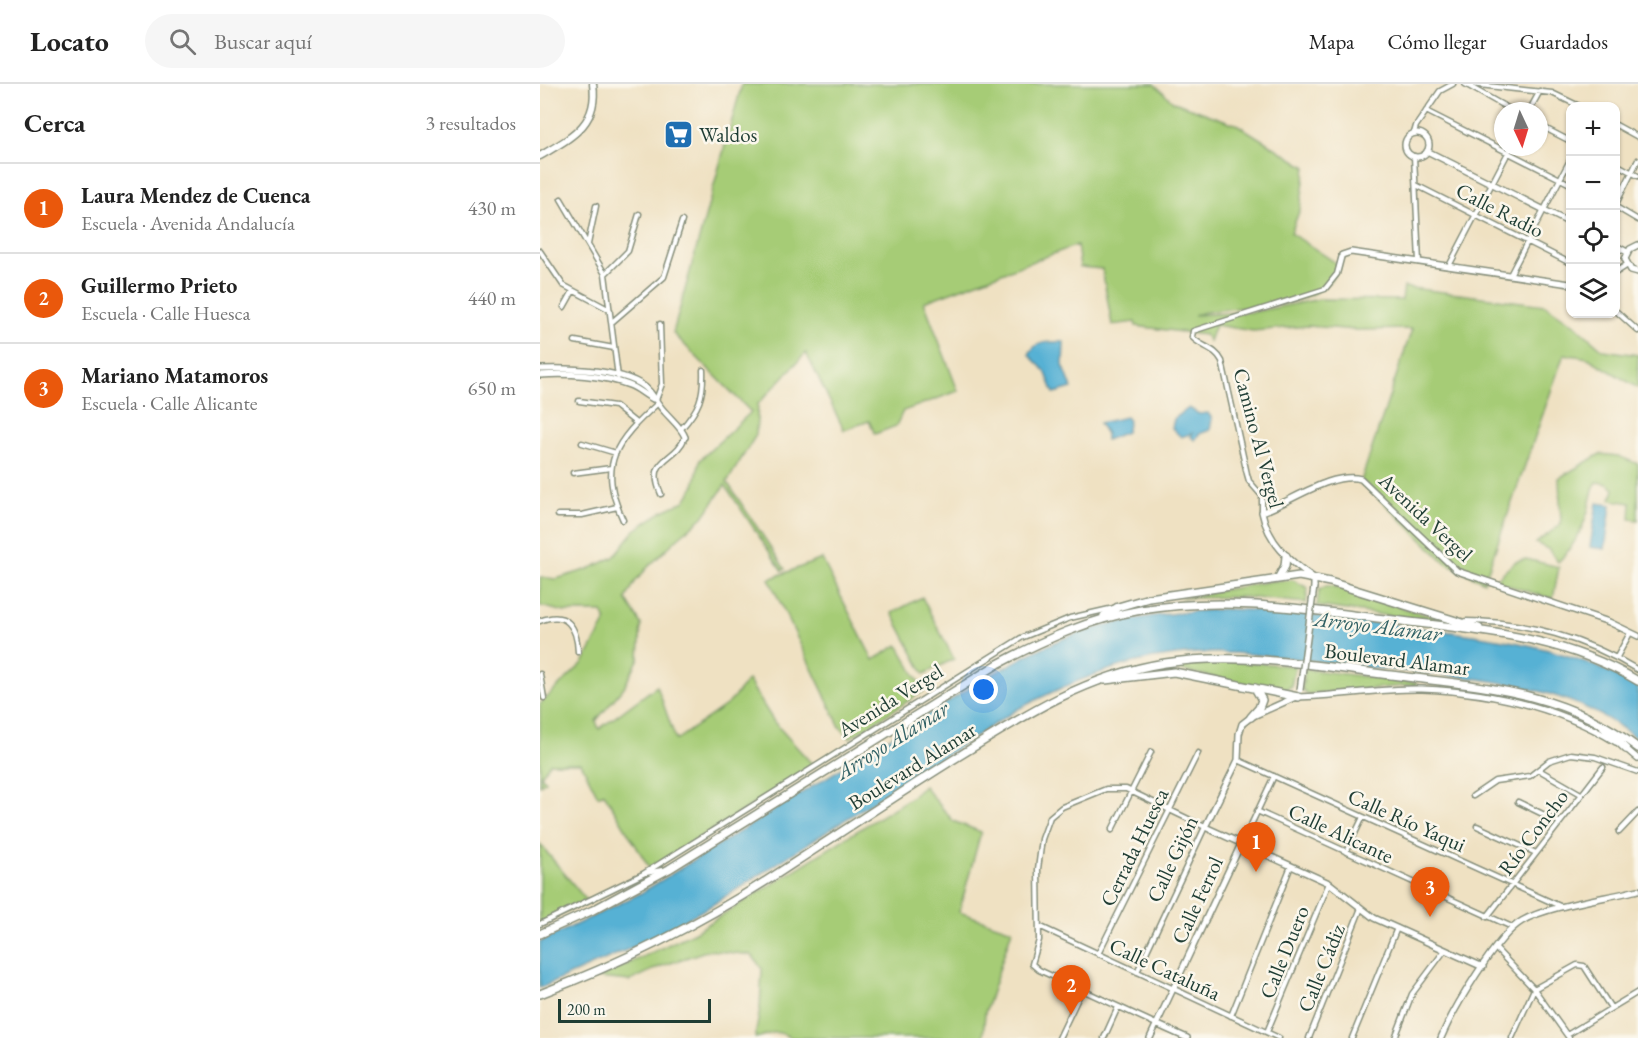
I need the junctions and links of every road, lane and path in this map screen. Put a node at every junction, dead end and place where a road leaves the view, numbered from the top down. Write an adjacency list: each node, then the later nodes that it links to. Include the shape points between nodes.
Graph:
1 (593, 84): 17 (main road, via 594,103 582,127)
2 (1453, 84): 9 (street, via 1440,91)
3 (1465, 84): 6 (street)
4 (1470, 84): 5 (street)
5 (1540, 91): 7 (street); 8 (street)
6 (1497, 102)
7 (1534, 102)
8 (1571, 102)
9 (1426, 111): 12 (street); 15 (street)
10 (1620, 127): 13 (street)
11 (1548, 130): 14 (street)
12 (1414, 133): 16 (street, via 1428,139); 18 (street, via 1405,143 1406,150)
13 (1638, 137)
14 (1566, 139)
15 (1494, 145)
16 (1427, 151): 18 (street); 28 (street)
17 (540, 156)
18 (1414, 156): 29 (street)
19 (1506, 156): 28 (street)
20 (1516, 156): 26 (street)
21 (1638, 160): 24 (street)
22 (1620, 166): 24 (street)
23 (1566, 168): 26 (street)
24 (1632, 173): 25 (street); 30 (street)
25 (1638, 176)
26 (1561, 179): 27 (street); 34 (street)
27 (1566, 182)
28 (1492, 184): 34 (street); 36 (street)
29 (1416, 185): 36 (street, Calle Radio); 48 (street)
30 (1620, 198)
31 (561, 199): 41 (street)
32 (596, 206): 41 (street)
33 (1620, 209): 37 (street)
34 (1544, 210): 39 (street); 40 (street)
35 (639, 214): 53 (street, via 628,251)
36 (1476, 215): 40 (street, Calle Radio); 50 (street)
37 (1638, 220)
38 (682, 221): 60 (street, via 664,277)
39 (1566, 222)
40 (1528, 241): 47 (street, Calle Radio); 54 (street)
41 (588, 244): 53 (street)
42 (1638, 245): 45 (street)
43 (1620, 248): 45 (street)
44 (540, 251): 56 (street, via 559,282)
45 (1627, 252): 49 (street)
46 (1342, 255): 48 (street, via 1351,252); 81 (street, Camino Al Vergel, via 1337,273 1325,290 1193,331 1195,341 1219,354 1222,361 1247,474 1262,496)
47 (1566, 261)
48 (1419, 262): 50 (street)
49 (1627, 265): 51 (street); 52 (street)
50 (1449, 266): 54 (street)
51 (1620, 269)
52 (1638, 272)
53 (605, 274): 58 (street)
54 (1510, 275): 55 (street)
55 (1566, 283)
56 (573, 291): 57 (street); 58 (street)
57 (564, 307)
58 (610, 310): 60 (street)
59 (1620, 314): 62 (street)
60 (611, 323): 64 (street)
61 (660, 324): 71 (street, via 662,384)
62 (1638, 331)
63 (575, 341): 64 (street)
64 (614, 348): 69 (street)
65 (540, 369): 67 (street, via 563,368)
66 (703, 370): 73 (street, via 703,399)
67 (585, 374): 68 (street); 69 (street)
68 (540, 375)
69 (618, 378): 71 (street, via 644,386)
70 (579, 401): 72 (street, via 615,406)
71 (655, 401): 72 (street); 73 (street)
72 (636, 423): 76 (street, via 620,440)
73 (681, 429): 74 (street)
74 (685, 437): 79 (street, via 657,470 656,483)
75 (582, 443): 76 (street)
76 (616, 453): 77 (street)
77 (611, 468): 78 (street); 80 (street)
78 (573, 473)
79 (661, 494)
80 (617, 507): 82 (street, via 582,515); 83 (street)
81 (1262, 512): 84 (street, Camino Al Vergel, via 1271,537); 92 (street, Avenida Vergel, via 1345,477 1361,479 1457,571 1610,622)
82 (558, 515)
83 (623, 520)
84 (1286, 556): 85 (highway); 86 (street, Camino Al Vergel)
85 (1279, 577): 86 (highway); 87 (highway, via 1149,598)
86 (1314, 583): 90 (highway); 101 (street, bridge)
87 (1118, 608): 88 (highway); 133 (street, Avenida Vergel, via 1070,618 1021,638)
88 (1097, 620): 91 (highway, Boulevard Alamar, via 1166,607 1234,603); 132 (highway, Boulevard Alamar, via 1037,643 998,664)
89 (540, 621): 94 (street, via 556,618 574,627)
90 (1462, 621): 91 (highway); 95 (street, via 1520,625)
91 (1490, 632): 99 (highway, Boulevard Alamar, via 1575,650)
92 (1630, 633): 93 (street, Avenida Vergel); 95 (street)
93 (1638, 636)
94 (578, 652)
95 (1617, 657): 96 (street)
96 (1638, 670)
97 (540, 674): 102 (street)
98 (1097, 680): 100 (highway, via 1174,672); 104 (highway, Boulevard Alamar, via 1197,659 1260,659 1518,692); 154 (highway, Boulevard Alamar, via 1029,711 712,914 647,948)
99 (1638, 681)
100 (1255, 688): 101 (highway); 103 (highway, via 1262,700)
101 (1299, 694): 103 (street); 106 (street, via 1422,689 1522,701 1567,716)
102 (544, 699)
103 (1251, 717): 110 (street, via 1240,729)
104 (1591, 717): 105 (highway, Boulevard Alamar); 106 (highway)
105 (1638, 748)
106 (1626, 749): 109 (street)
107 (1151, 752): 115 (street)
108 (1198, 753): 119 (street, Cerrada Huesca)
109 (1638, 759)
110 (1238, 760): 114 (street, Calle Río Yaqui); 125 (street, Calle Gijón)
111 (1603, 767): 116 (street, Río Concho)
112 (1539, 770): 113 (street, via 1559,757 1578,754); 116 (street); 117 (street, via 1530,776 1495,781)
113 (1638, 772)
114 (1274, 776): 120 (street, Calle Ferrol); 122 (street, Calle Río Yaqui)
115 (1132, 792): 119 (street); 126 (street); 141 (street, via 1113,787 1062,807 1050,817 1038,869)
116 (1581, 794): 123 (street, Río Concho)
117 (1473, 796)
118 (1518, 802): 123 (street)
119 (1169, 810): 125 (street); 147 (street, Cerrada Huesca)
120 (1257, 811): 128 (street, Calle Ferrol); 129 (street, Calle Alicante)
121 (1638, 812): 127 (street)
122 (1363, 817): 129 (street); 135 (street, Calle Río Yaqui)
123 (1559, 822): 130 (street, Río Concho)
124 (1477, 826): 130 (street)
125 (1205, 827): 128 (street); 149 (street, Calle Gijón)
126 (1112, 830)
127 (1619, 832)
128 (1241, 844): 131 (street); 150 (street, Calle Ferrol)
129 (1346, 852): 139 (street, Calle Alicante)
130 (1536, 854): 135 (street, Río Concho)
131 (1291, 866): 134 (street); 157 (street)
132 (669, 869): 133 (street); 144 (highway, Boulevard Alamar)
133 (643, 874): 140 (street)
134 (1329, 883): 137 (street); 159 (street, Calle Duero)
135 (1512, 884): 138 (street, Calle Río Yaqui); 139 (street, Río Concho)
136 (1638, 890): 138 (street)
137 (1361, 908): 143 (street); 166 (street, Calle Cádiz)
138 (1564, 908): 142 (street, via 1530,916)
139 (1487, 917): 142 (street, Calle Alicante)
140 (540, 924)
141 (1039, 926): 147 (street, Calle Cataluña); 152 (street, via 1032,964)
142 (1512, 927): 145 (street)
143 (1397, 928): 146 (street); 167 (street)
144 (540, 934)
145 (1496, 949): 148 (street); 151 (street)
146 (1445, 950): 148 (street); 168 (street, via 1412,994)
147 (1098, 954): 149 (street, Calle Cataluña)
148 (1483, 967): 169 (street, via 1458,1003)
149 (1137, 972): 150 (street, Calle Cataluña)
150 (1173, 989): 157 (street, Calle Cataluña); 158 (street, Calle Ferrol)
151 (1534, 989): 156 (street, via 1582,964); 160 (street); 170 (street)
152 (1082, 990): 155 (street); 161 (street)
153 (1638, 992): 156 (street)
154 (540, 994)
155 (1118, 1006): 158 (street); 162 (street)
156 (1611, 1008): 160 (street)
157 (1232, 1016): 159 (street, Calle Cataluña)
158 (1156, 1024): 163 (street, Calle Ferrol); 164 (street)
159 (1267, 1032): 165 (street, Calle Cataluña)
160 (1568, 1036)
161 (1059, 1038)
162 (1104, 1038)
163 (1150, 1038)
164 (1187, 1038)
165 (1279, 1038)
166 (1309, 1038)
167 (1352, 1038)
168 (1395, 1038)
169 (1441, 1038)
170 (1512, 1038)

